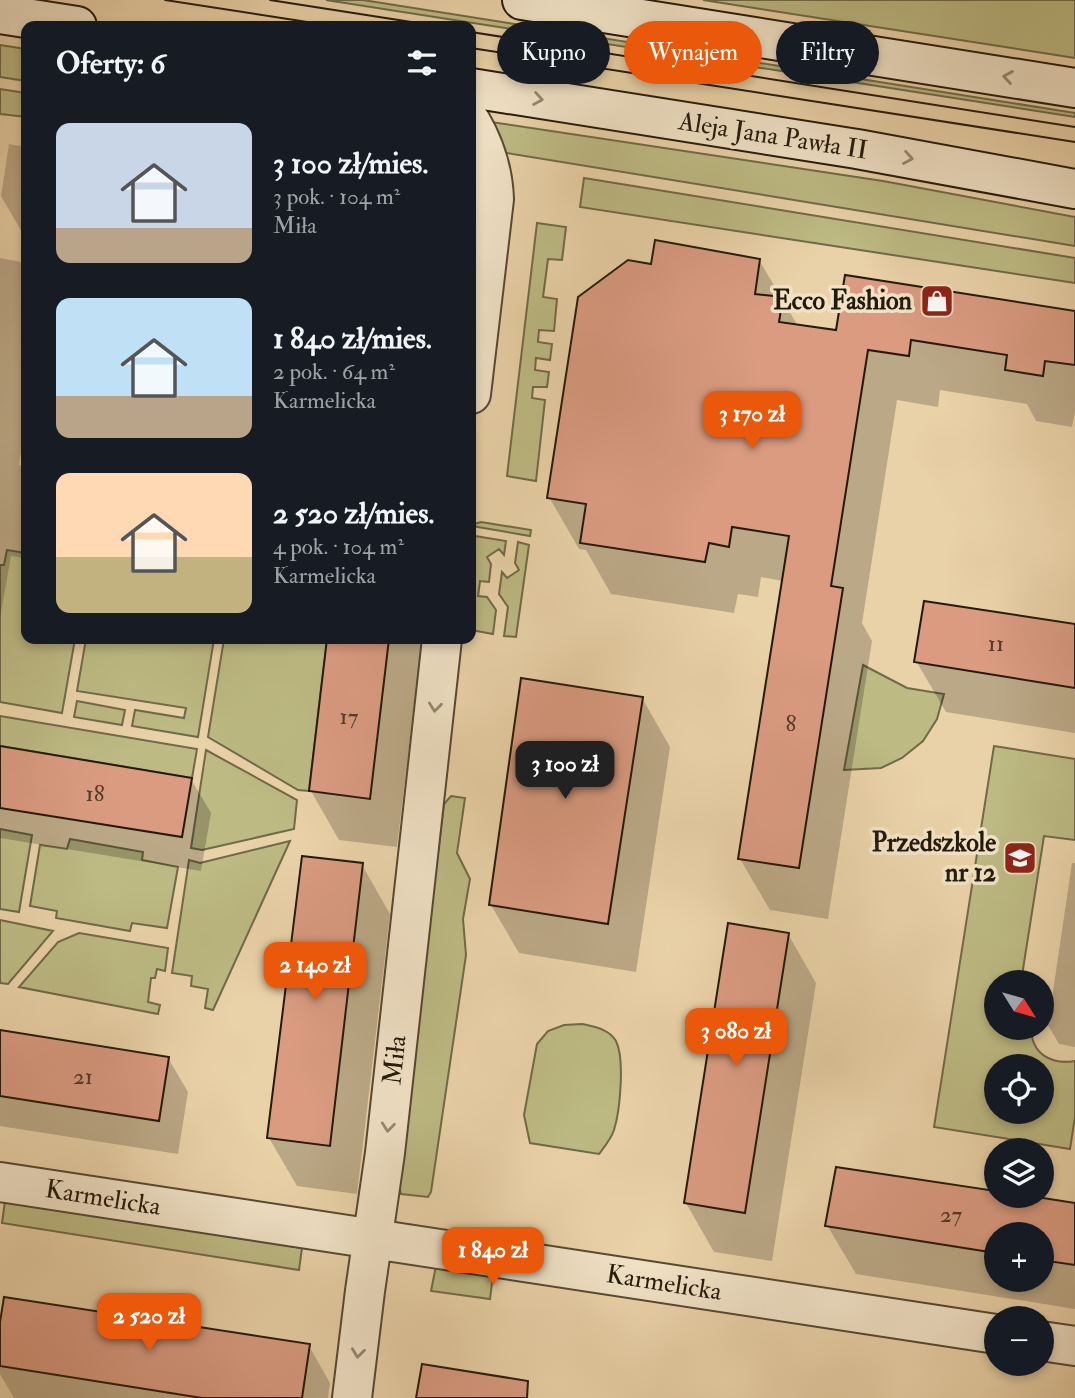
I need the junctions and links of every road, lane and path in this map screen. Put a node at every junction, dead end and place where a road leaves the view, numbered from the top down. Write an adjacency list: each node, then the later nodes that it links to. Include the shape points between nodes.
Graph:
1 (523, 0): 2 (street)
2 (585, 5): 5 (street, one-way to 2)
3 (0, 14): 4 (street)
4 (45, 21)
5 (1075, 88)
6 (476, 89): 8 (street, Aleja Jana Pawła II, one-way to 8)
7 (476, 132): 9 (street, via 494,183)
8 (1075, 189)
9 (476, 350)
10 (441, 644): 12 (street, Miła, one-way to 12)
11 (0, 1182): 12 (street, Karmelicka)
12 (373, 1239): 13 (street, Karmelicka); 16 (street, Miła, one-way to 16)
13 (984, 1332)
14 (1054, 1343): 15 (street)
15 (1075, 1346)
16 (352, 1398)

